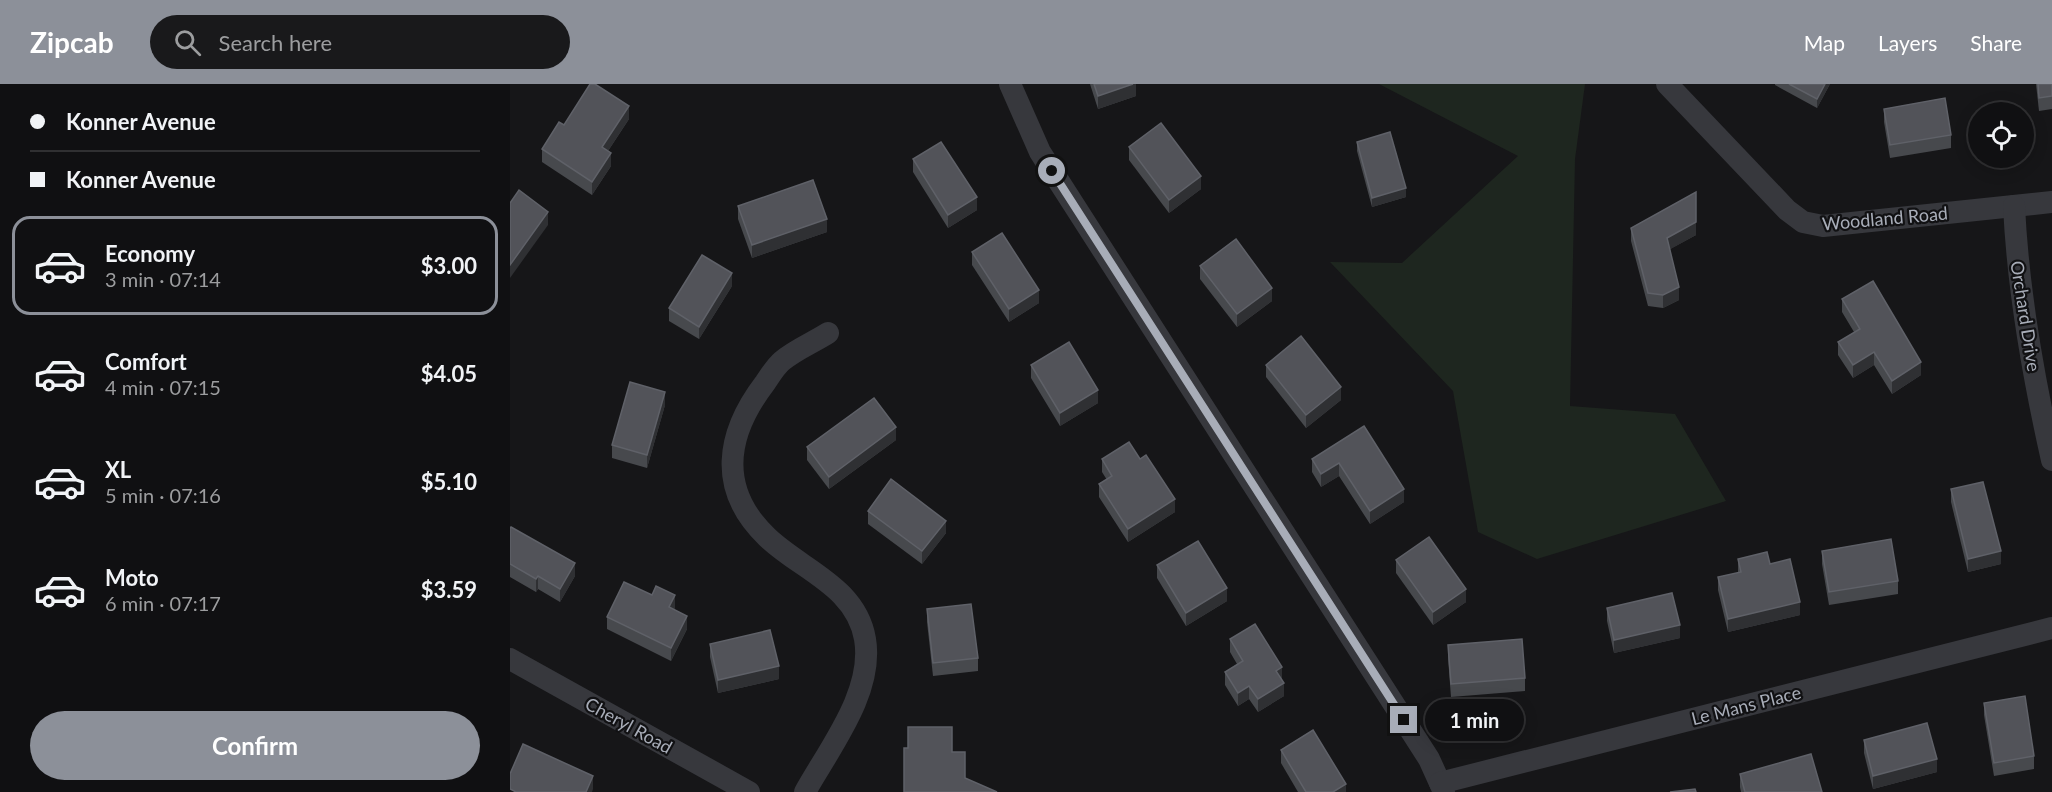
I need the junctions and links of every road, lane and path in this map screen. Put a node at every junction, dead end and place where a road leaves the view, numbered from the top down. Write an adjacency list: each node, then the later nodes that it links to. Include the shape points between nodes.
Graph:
1 (1010, 84): 9 (street, via 1040,152 1429,759)
2 (1667, 84): 4 (street, Woodland Road, via 1803,222 1824,226)
3 (2052, 202): 4 (street, Woodland Road)
4 (2014, 206): 6 (street, Orchard Drive, via 2017,267)
5 (828, 333): 11 (street, via 782,362 754,398 737,430 732,459 740,502 749,516 766,537 846,598 861,623 865,640 866,666 860,694)
6 (2052, 460)
7 (2052, 628): 9 (street, Le Mans Place)
8 (510, 659): 10 (street, Cheryl Road)
9 (1442, 787)
10 (749, 792)
11 (805, 792)

